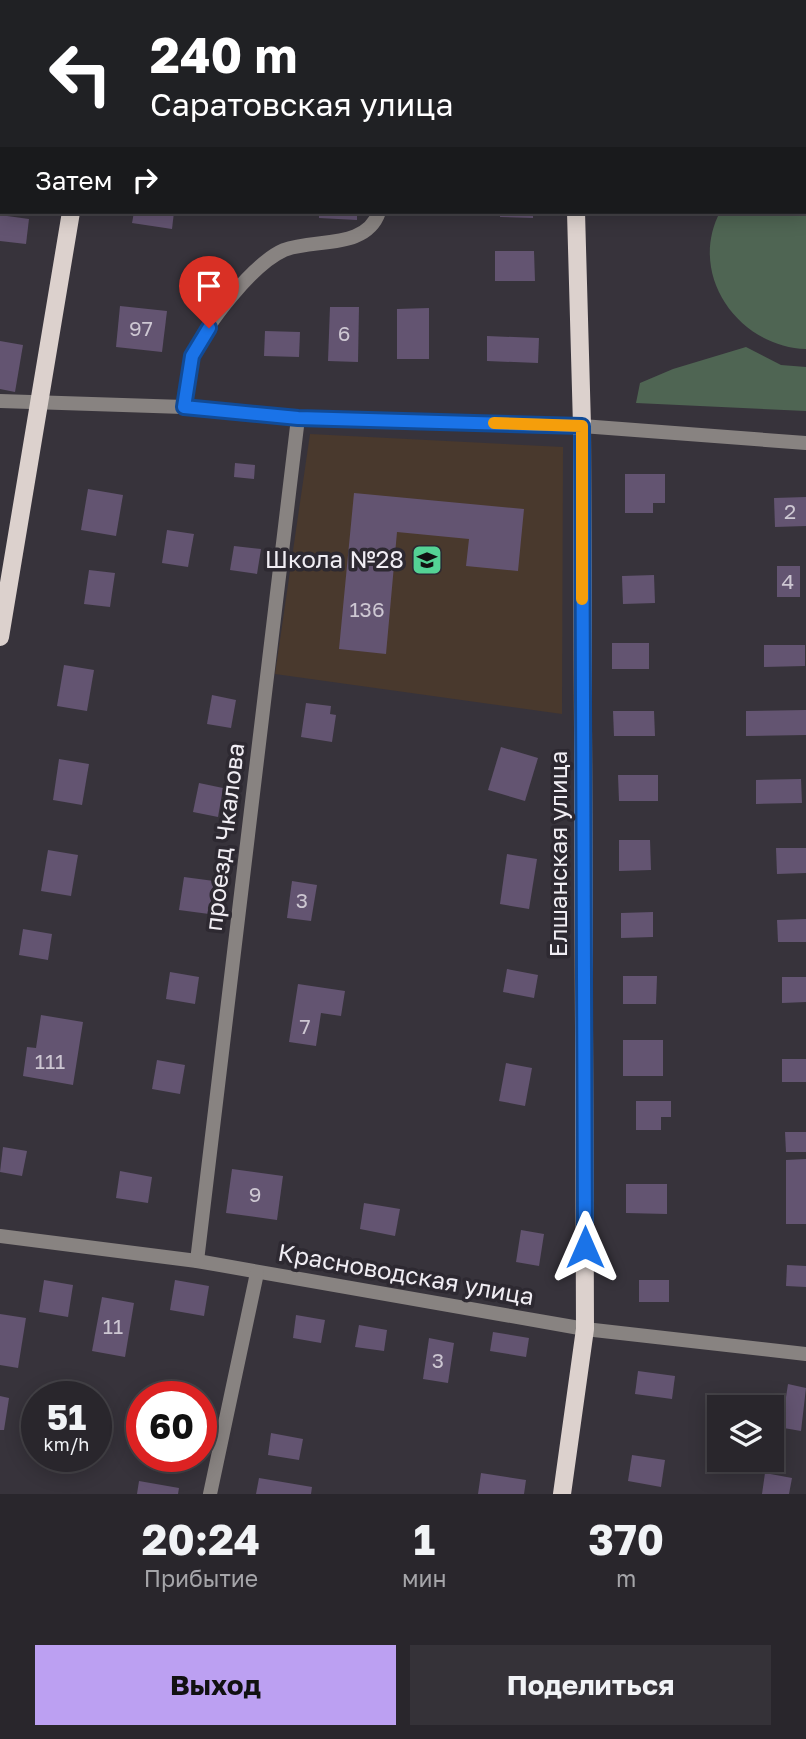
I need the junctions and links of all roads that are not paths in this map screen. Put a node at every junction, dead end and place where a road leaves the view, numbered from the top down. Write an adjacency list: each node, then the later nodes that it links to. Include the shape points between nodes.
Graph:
1 (71, 214): 5 (main road)
2 (378, 214): 6 (street, via 375,223 352,237 285,250 259,265 198,344)
3 (576, 214): 8 (main road, Елшанская улица)
4 (0, 401): 5 (street)
5 (40, 404): 6 (street); 10 (main road)
6 (184, 407): 7 (street)
7 (298, 418): 8 (street); 12 (street, проезд Чкалова)
8 (582, 426): 9 (street); 14 (main road, Елшанская улица)
9 (806, 443)
10 (0, 637)
11 (0, 1236): 12 (street, Красноводская улица)
12 (197, 1261): 13 (street, Красноводская улица)
13 (257, 1273): 14 (street, Красноводская улица); 16 (street)
14 (585, 1329): 15 (street, Красноводская улица); 17 (main road, Елшанская улица)
15 (806, 1354)
16 (210, 1494)
17 (562, 1494)

